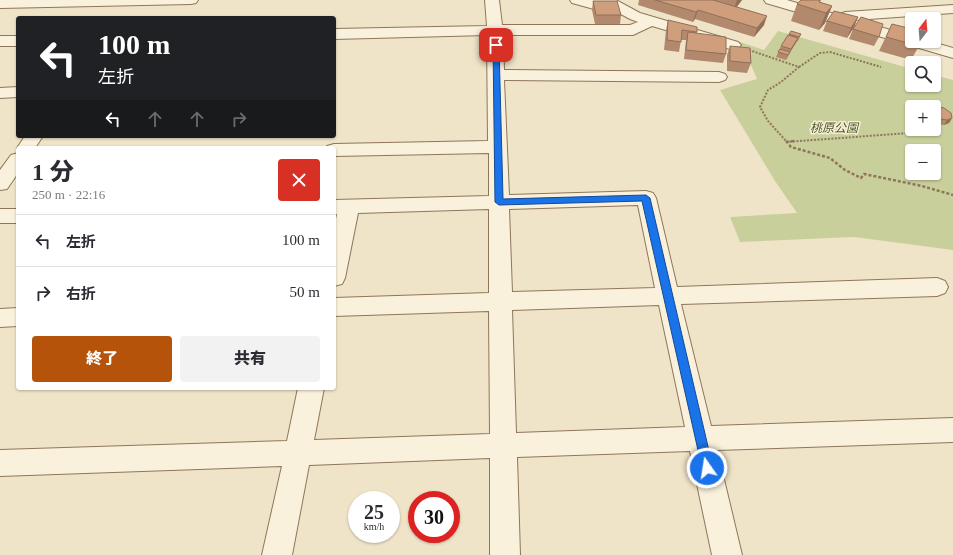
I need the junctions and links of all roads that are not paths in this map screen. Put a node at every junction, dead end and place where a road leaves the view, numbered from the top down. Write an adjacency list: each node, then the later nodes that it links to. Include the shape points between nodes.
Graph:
1 (191, 0): 7 (street)
2 (492, 0): 13 (street)
3 (577, 0): 4 (street, via 594,5)
4 (604, 0): 12 (street)
5 (771, 0): 11 (street)
6 (944, 0): 9 (street)
7 (130, 1): 8 (street); 10 (street)
8 (0, 4)
9 (953, 8): 11 (street)
10 (119, 16)
11 (830, 17): 15 (street)
12 (650, 21): 13 (street, via 633,30); 18 (street)
13 (495, 30): 14 (street); 21 (street)
14 (336, 34)
15 (905, 39)
16 (0, 41): 17 (street)
17 (16, 41)
18 (733, 45)
19 (936, 48): 20 (street)
20 (953, 53)
21 (496, 75): 22 (street); 25 (street)
22 (719, 77)
23 (16, 92): 24 (street)
24 (0, 93)
25 (498, 147): 26 (street); 31 (street)
26 (336, 150)
27 (0, 157): 28 (street)
28 (16, 158)
29 (16, 161): 30 (street)
30 (0, 184)
31 (499, 202): 32 (street); 37 (street, via 646,198); 38 (street)
32 (341, 206): 35 (street)
33 (0, 216): 34 (street)
34 (16, 216)
35 (336, 257)
36 (937, 287): 37 (street)
37 (668, 296): 38 (street); 44 (street)
38 (501, 301): 39 (street); 45 (street)
39 (336, 307)
40 (16, 317): 41 (street)
41 (0, 318)
42 (311, 390): 46 (street)
43 (953, 430): 44 (street)
44 (701, 439): 45 (street); 50 (street)
45 (503, 445): 46 (street); 49 (street)
46 (298, 452): 47 (street); 48 (street)
47 (0, 463)
48 (277, 555)
49 (505, 555)
50 (727, 555)

